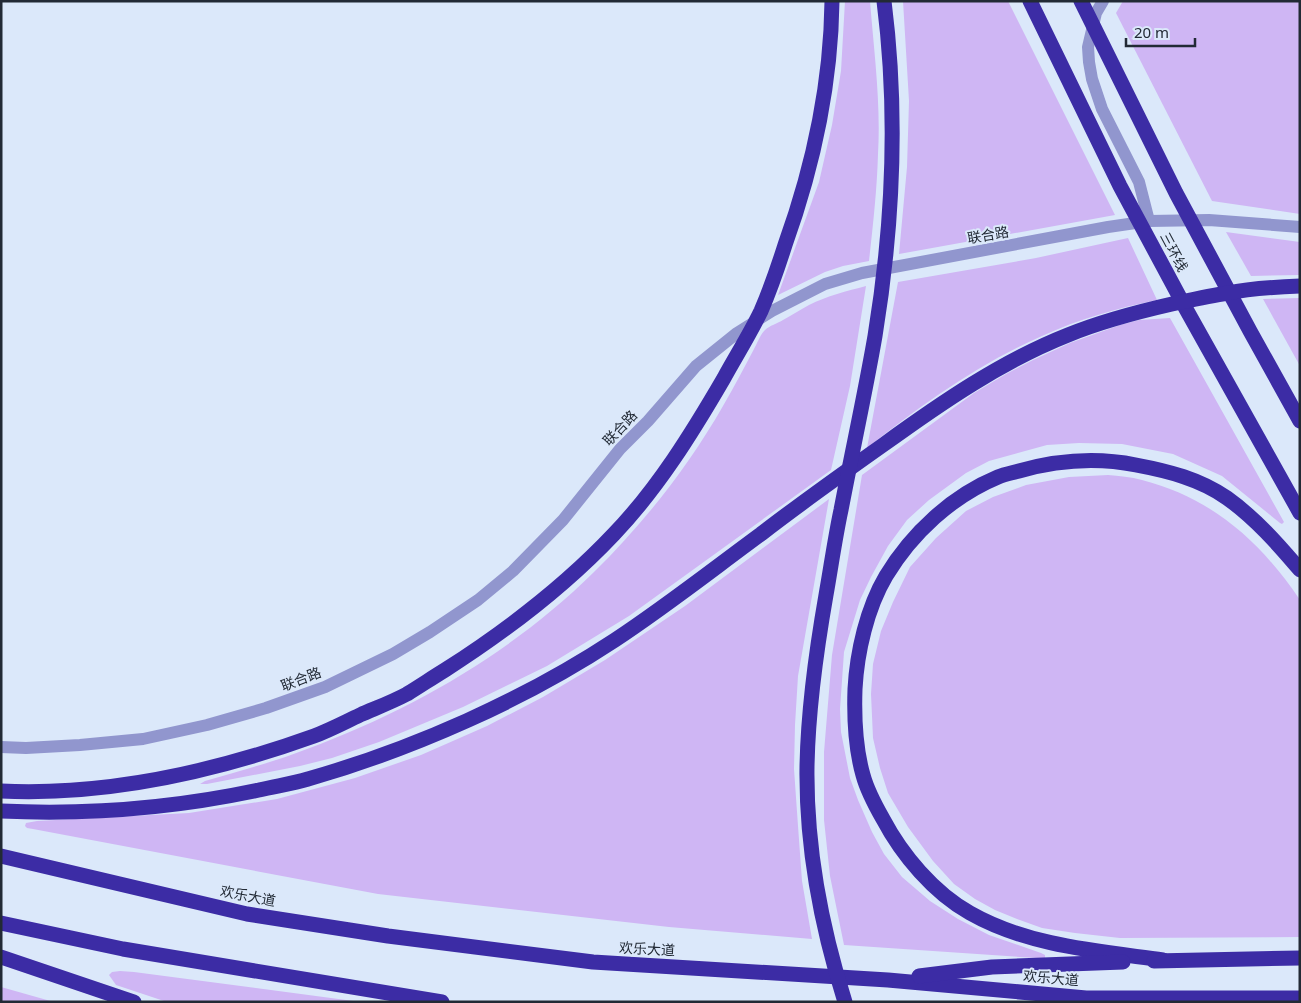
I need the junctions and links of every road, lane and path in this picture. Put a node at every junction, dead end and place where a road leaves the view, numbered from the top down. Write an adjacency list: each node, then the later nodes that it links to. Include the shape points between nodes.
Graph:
1 (832, 1): 13 (highway, via 828,62 813,155 794,222 761,310 693,430 654,487 614,534 572,575 520,618 406,694 316,735 236,761 130,784 69,791)
2 (884, 1): 24 (highway, via 892,136 888,225 875,335 819,633 807,767 809,830 823,922)
3 (1030, 1): 10 (highway, 三环线, via 1125,194)
4 (1080, 1): 9 (highway, via 1176,192)
5 (1103, 1): 6 (street, via 1096,13 1088,47 1092,79 1102,108 1139,182)
6 (1149, 221): 7 (street, 联合路, via 1210,220); 12 (street, 联合路, via 862,273 825,284 772,311 737,333 696,366 620,449 563,520 513,571 478,600 430,632 393,654 325,686 207,725 143,739)
7 (1300, 227)
8 (1300, 286): 14 (highway, via 1231,292 1144,310 1068,334 1010,363 917,420 664,607 578,664 438,733 306,780 221,798 130,808)
9 (1300, 421)
10 (1300, 513)
11 (1300, 570): 19 (highway, via 1260,525 1226,497 1199,482 1120,462 1079,460 1038,466 999,477 954,502 930,521 885,577 864,630 854,712 863,776 888,829 926,878 970,914 1010,932 1088,950)
12 (1, 747)
13 (1, 791)
14 (1, 812)
15 (1, 856): 20 (highway, 欢乐大道, via 248,914 388,936 593,962)
16 (1, 922): 23 (highway, via 123,949)
17 (1, 957): 22 (highway)
18 (1300, 958): 19 (highway)
19 (1163, 960): 20 (highway, via 992,968)
20 (888, 980): 21 (highway, 欢乐大道, via 1086,998)
21 (1300, 998)
22 (134, 1002)
23 (442, 1002)
24 (845, 1002)

